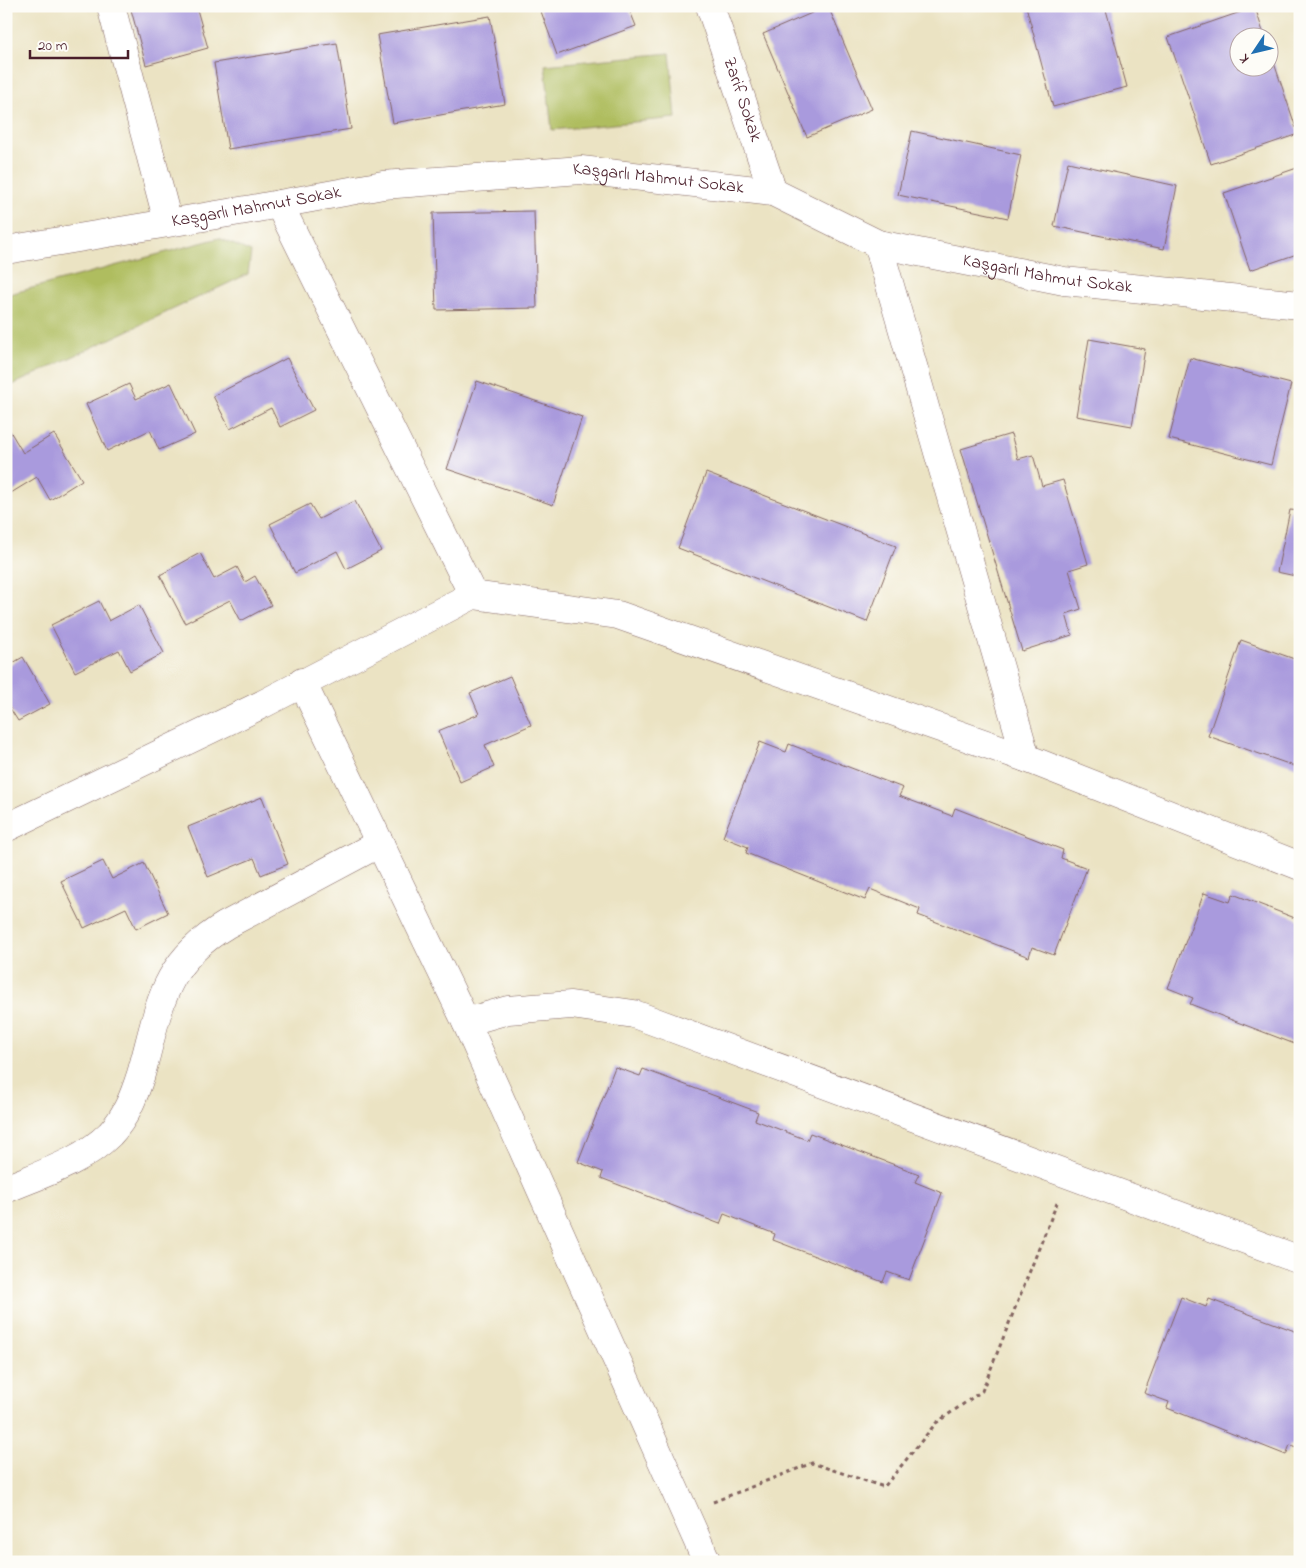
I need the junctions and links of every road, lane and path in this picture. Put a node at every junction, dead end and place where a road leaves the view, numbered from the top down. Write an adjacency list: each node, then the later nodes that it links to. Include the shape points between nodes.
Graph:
1 (111, 6): 5 (street)
2 (710, 6): 3 (street, Zarif Sokak)
3 (773, 192): 4 (street, Kaşgarlı Mahmut Sokak, via 581,170 384,185); 6 (street, Kaşgarlı Mahmut Sokak)
4 (279, 204): 5 (street, Kaşgarlı Mahmut Sokak); 9 (street)
5 (168, 222): 7 (street, Kaşgarlı Mahmut Sokak)
6 (878, 244): 8 (street, Kaşgarlı Mahmut Sokak, via 1064,281); 11 (street)
7 (6, 250)
8 (1300, 305)
9 (472, 595): 10 (street); 11 (street, via 618,615)
10 (302, 682): 12 (street); 13 (street)
11 (1026, 758): 14 (street)
12 (6, 828)
13 (380, 843): 15 (street); 17 (street, via 226,925 188,953 166,986 136,1090 121,1120 94,1148)
14 (1300, 866)
15 (466, 1022): 16 (street, via 508,1010 571,1005 634,1014); 20 (street)
16 (1069, 1175): 18 (street); 19 (path, via 982,1391 936,1423 884,1488 812,1463)
17 (6, 1189)
18 (1300, 1260)
19 (712, 1502)
20 (707, 1562)

